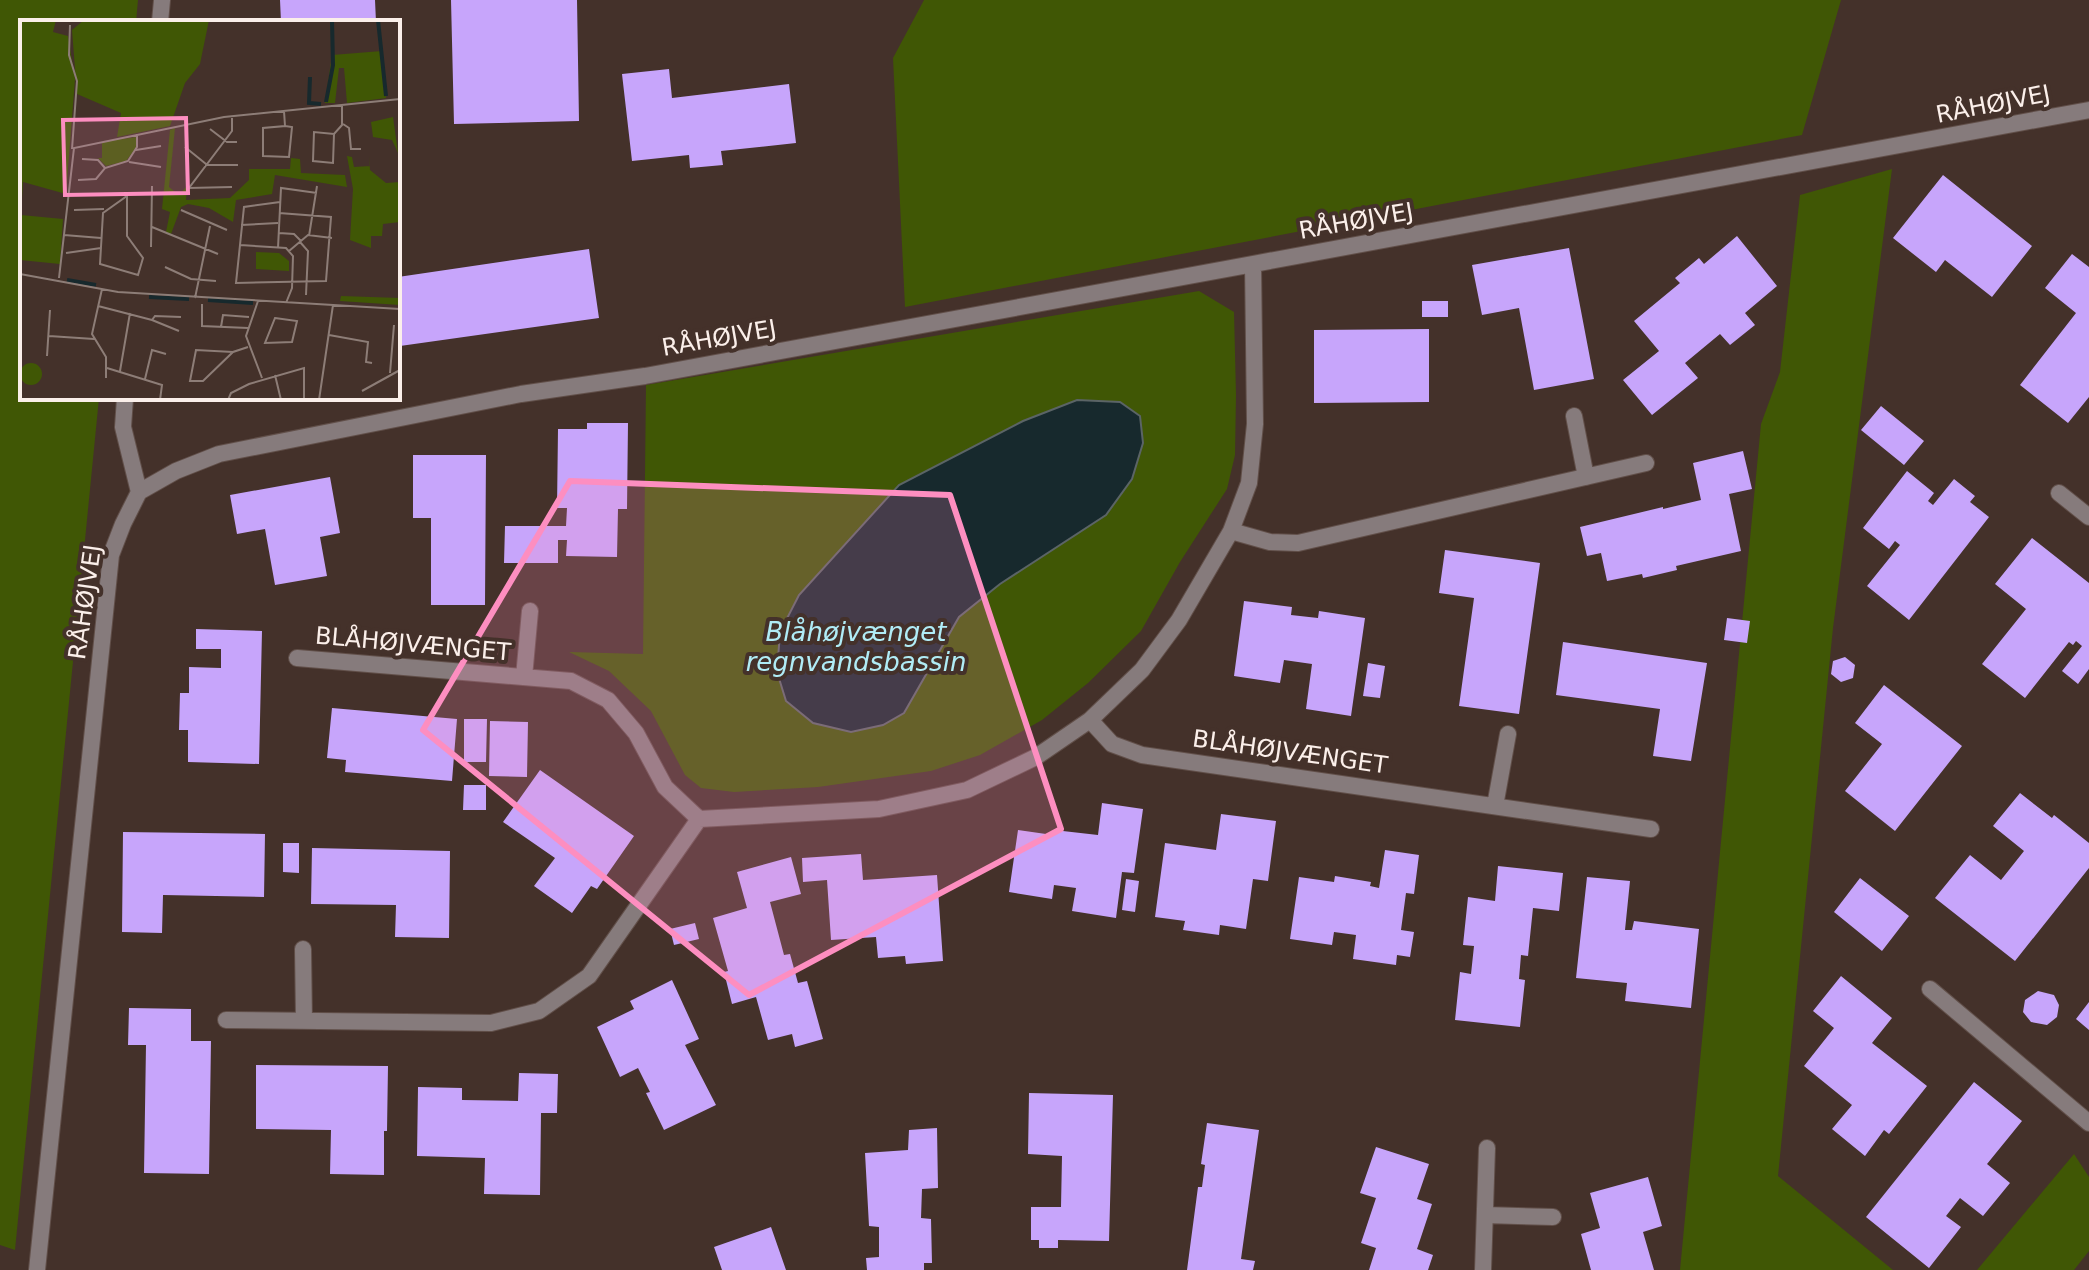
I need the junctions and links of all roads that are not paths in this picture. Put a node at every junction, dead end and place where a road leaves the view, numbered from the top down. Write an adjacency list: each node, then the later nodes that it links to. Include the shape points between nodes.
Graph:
1 (162, 0): 2 (street)
2 (160, 20)
3 (2089, 110): 4 (street, RÅHØJVEJ)
4 (1253, 264): 9 (street, RÅHØJVEJ, via 521,394 219,454); 12 (street, via 1255,424 1249,483)
5 (125, 400): 9 (street, via 123,427)
6 (1574, 416): 8 (street)
7 (1646, 463): 8 (street)
8 (1586, 477): 12 (street, via 1298,543)
9 (139, 492): 29 (street, RÅHØJVEJ, via 111,555)
10 (2059, 493): 11 (street)
11 (2089, 517)
12 (1231, 531): 16 (street, via 1152,658)
13 (530, 611): 15 (street, BLÅHØJVÆNGET)
14 (297, 658): 15 (street, BLÅHØJVÆNGET)
15 (524, 677): 19 (street, BLÅHØJVÆNGET, via 571,681 608,700 636,733 665,787)
16 (1090, 720): 18 (street, BLÅHØJVÆNGET, via 1112,744 1142,755); 19 (street, via 1036,757 967,790 879,809)
17 (1508, 734): 18 (street)
18 (1495, 806): 20 (street, BLÅHØJVÆNGET)
19 (699, 819): 24 (street, via 589,976 539,1011 491,1023)
20 (1651, 829)
21 (303, 949): 24 (street)
22 (1930, 989): 25 (street)
23 (226, 1020): 24 (street)
24 (304, 1021)
25 (2089, 1123)
26 (1487, 1148): 27 (street)
27 (1485, 1215): 28 (street); 30 (street)
28 (1553, 1217)
29 (37, 1270)
30 (1483, 1270)

